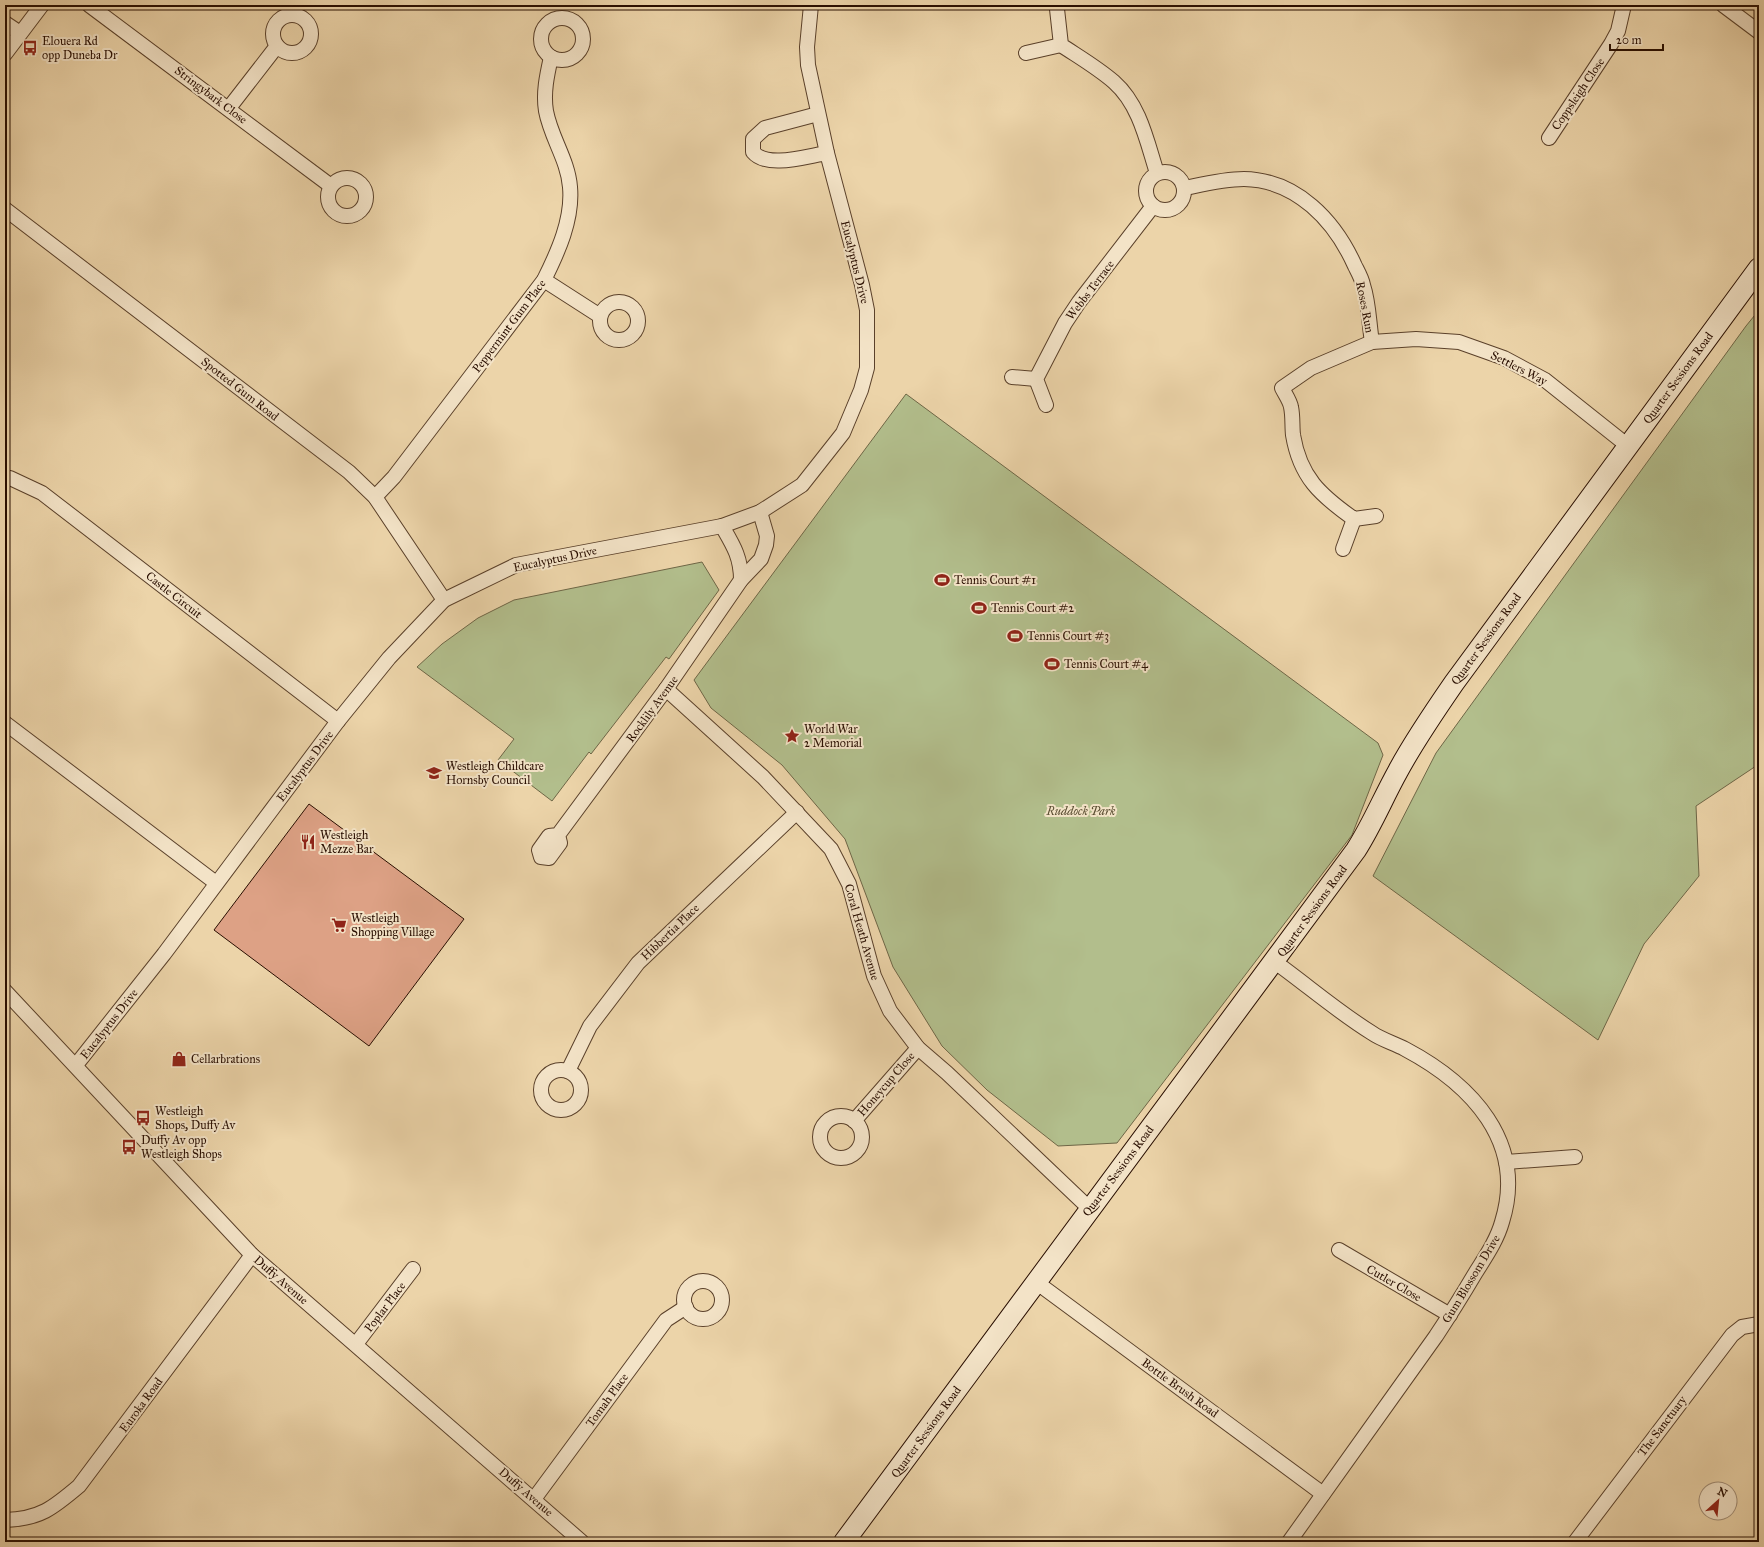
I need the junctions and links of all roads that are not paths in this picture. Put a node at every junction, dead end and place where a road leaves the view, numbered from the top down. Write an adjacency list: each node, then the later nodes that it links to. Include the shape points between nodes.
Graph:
1 (42, 5): 9 (street)
2 (89, 5): 15 (street, Stringybark Close)
3 (811, 5): 16 (street, Eucalyptus Drive, via 806,47)
4 (1624, 5): 17 (street, Coppsleigh Close, via 1618,32)
5 (1723, 5): 8 (street)
6 (1057, 9): 10 (street)
7 (5, 23): 9 (street)
8 (1759, 32)
9 (20, 34): 13 (street)
10 (1061, 45): 12 (street); 19 (street, via 1115,83 1125,95 1141,122)
11 (278, 46): 15 (street)
12 (1026, 53)
13 (5, 54)
14 (551, 57): 25 (street, Peppermint Gum Place, via 545,95 546,112 567,172 570,206 563,238)
15 (229, 108): 20 (street, Stringybark Close)
16 (818, 114): 18 (street, Eucalyptus Drive); 18 (street, via 765,128 753,139 753,152 757,158 766,161)
17 (1549, 138)
18 (827, 153): 34 (street, Eucalyptus Drive, via 867,310 867,368 843,434 802,485)
19 (1157, 173): 21 (street, via 1171,172 1182,181); 22 (street, via 1147,182 1146,188 1146,195)
20 (331, 186)
21 (1185, 188): 22 (street, via 1182,200 1175,208 1164,210); 27 (street, Roses Run, via 1245,179 1270,182 1299,196 1326,217 1346,246 1364,285)
22 (1153, 206): 29 (street, Webbs Terrace, via 1079,302)
23 (5, 209): 33 (street, Spotted Gum Road, via 349,472)
24 (1759, 268): 31 (main road, Quarter Sessions Road)
25 (544, 280): 26 (street); 33 (street, Peppermint Gum Place, via 394,477)
26 (600, 316)
27 (1372, 342): 31 (street, Settlers Way, via 1416,339 1459,342 1504,358 1544,380); 36 (street, Settlers Way, via 1311,368 1282,388 1291,407 1293,434 1305,474 1334,505)
28 (1012, 377): 29 (street)
29 (1036, 379): 30 (street)
30 (1046, 405)
31 (1628, 446): 47 (main road, Quarter Sessions Road, via 1450,689 1398,771 1369,830)
32 (5, 477): 42 (street, Castle Circuit, via 42,493)
33 (375, 497): 40 (street, Spotted Gum Road)
34 (760, 512): 37 (street, Eucalyptus Drive); 39 (street, Rocklily Avenue, via 767,536 766,546 761,559)
35 (1376, 516): 36 (street)
36 (1354, 519): 38 (street)
37 (722, 526): 39 (street, via 741,564); 40 (street, Eucalyptus Drive, via 516,565)
38 (1343, 549)
39 (741, 580): 41 (street, Rocklily Avenue)
40 (444, 600): 42 (street, Eucalyptus Drive, via 389,658)
41 (666, 690): 44 (street, Coral Heath Avenue, via 763,777); 45 (street, Rocklily Avenue)
42 (338, 721): 46 (street, Eucalyptus Drive)
43 (5, 723): 46 (street)
44 (797, 812): 49 (street, Coral Heath Avenue, via 831,849 849,884 874,976 890,1011); 51 (street, Hibbertia Place, via 638,963 590,1026)
45 (558, 835)
46 (216, 883): 50 (street, Eucalyptus Drive, via 164,954)
47 (1275, 962): 54 (street, Gum Blossom Drive, via 1372,1033 1428,1063 1471,1096 1494,1128); 55 (main road, Quarter Sessions Road)
48 (5, 991): 50 (street, Duffy Avenue)
49 (918, 1048): 52 (street, Honeycup Close); 55 (street, Coral Heath Avenue)
50 (76, 1065): 57 (street, Duffy Avenue)
51 (568, 1071)
52 (854, 1121)
53 (1575, 1157): 54 (street)
54 (1506, 1162): 61 (street, Gum Blossom Drive, via 1506,1208 1497,1236)
55 (1090, 1209): 59 (main road, Quarter Sessions Road)
56 (1339, 1250): 61 (street, Cutler Close)
57 (252, 1254): 63 (street, Duffy Avenue); 66 (street, Euroka Road, via 79,1486 54,1507 26,1519)
58 (413, 1269): 63 (street, Poplar Place)
59 (1036, 1282): 64 (street, Bottle Brush Road); 68 (main road, Quarter Sessions Road)
60 (686, 1308): 65 (street, Tomah Place, via 666,1320)
61 (1450, 1315): 64 (street, Gum Blossom Drive)
62 (1759, 1324): 70 (street, The Sanctuary, via 1742,1327 1732,1335)
63 (356, 1344): 65 (street, Duffy Avenue)
64 (1323, 1494): 69 (street, Gum Blossom Drive)
65 (534, 1499): 67 (street, Duffy Avenue)
66 (5, 1520)
67 (582, 1542)
68 (844, 1542)
69 (1289, 1542)
70 (1575, 1542)

